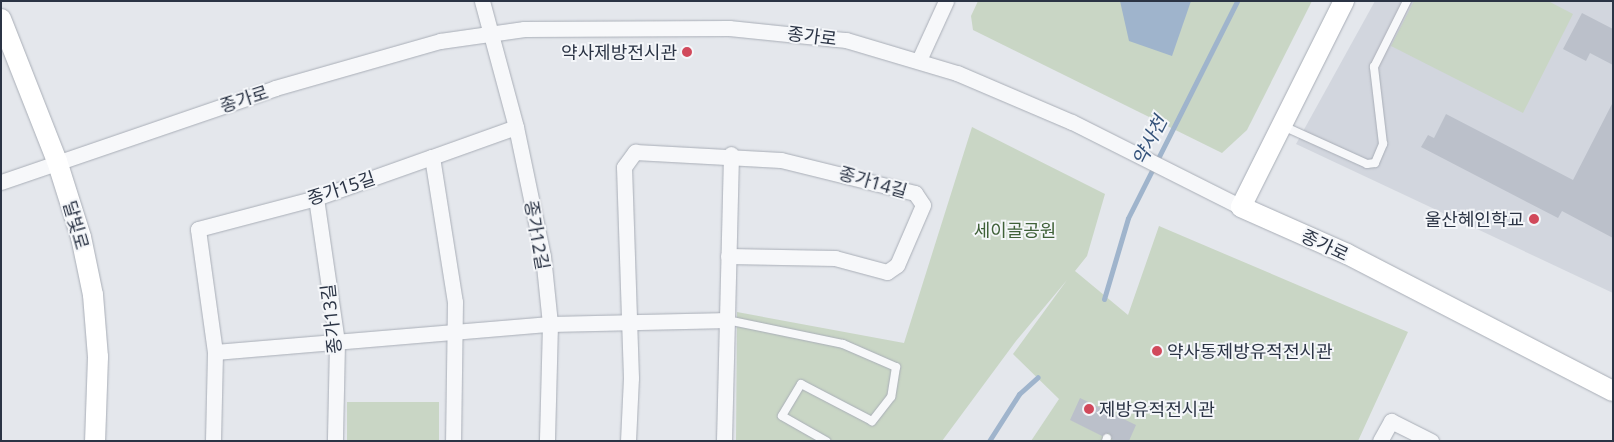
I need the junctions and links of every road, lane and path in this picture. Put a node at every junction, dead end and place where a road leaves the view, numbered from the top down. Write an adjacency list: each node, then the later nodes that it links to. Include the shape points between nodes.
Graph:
1 (482, 1): 6 (street)
2 (946, 1): 7 (street)
3 (1344, 1): 8 (main road)
4 (1407, 1): 8 (lane, via 1374,67 1383,144 1375,163 1367,164)
5 (1, 19): 12 (main road, 달빛로)
6 (491, 34): 7 (street, 종가로, via 524,29 729,28 846,40); 9 (street, 종가12길); 12 (street, 종가로, via 440,41 275,88)
7 (920, 60): 15 (street, 종가로, via 1015,97 1114,142 1195,186)
8 (1282, 126): 15 (main road)
9 (516, 128): 11 (street, 종가15길); 19 (street, 종가12길, via 542,256)
10 (731, 154): 16 (street); 16 (street, 종가14길, via 840,172 915,193 922,205 896,265 887,272 835,258); 18 (street, 종가14길, via 635,152 624,167)
11 (432, 157): 14 (street, 종가15길); 20 (street)
12 (57, 161): 13 (street, 종가로); 24 (main road, 달빛로, via 81,238 93,295 98,376)
13 (1, 182)
14 (316, 198): 21 (street, 종가13길); 22 (street, 종가15길, via 198,229)
15 (1242, 207): 23 (main road, 종가로, via 1347,254)
16 (728, 256): 17 (street)
17 (727, 320): 18 (street); 30 (street); 31 (lane, via 843,344 896,367 891,397 872,421 801,384 782,416)
18 (630, 322): 19 (street); 29 (street, 종가14길)
19 (550, 324): 20 (street); 28 (street, 종가12길)
20 (456, 331): 21 (street); 27 (street)
21 (336, 342): 22 (street); 26 (street, 종가13길)
22 (215, 352): 25 (street, 종가15길)
23 (1613, 391)
24 (95, 441)
25 (213, 441)
26 (335, 441)
27 (454, 441)
28 (547, 441)
29 (628, 441)
30 (724, 441)
31 (826, 441)
32 (1380, 441): 33 (street, via 1391,421)
33 (1431, 441)

